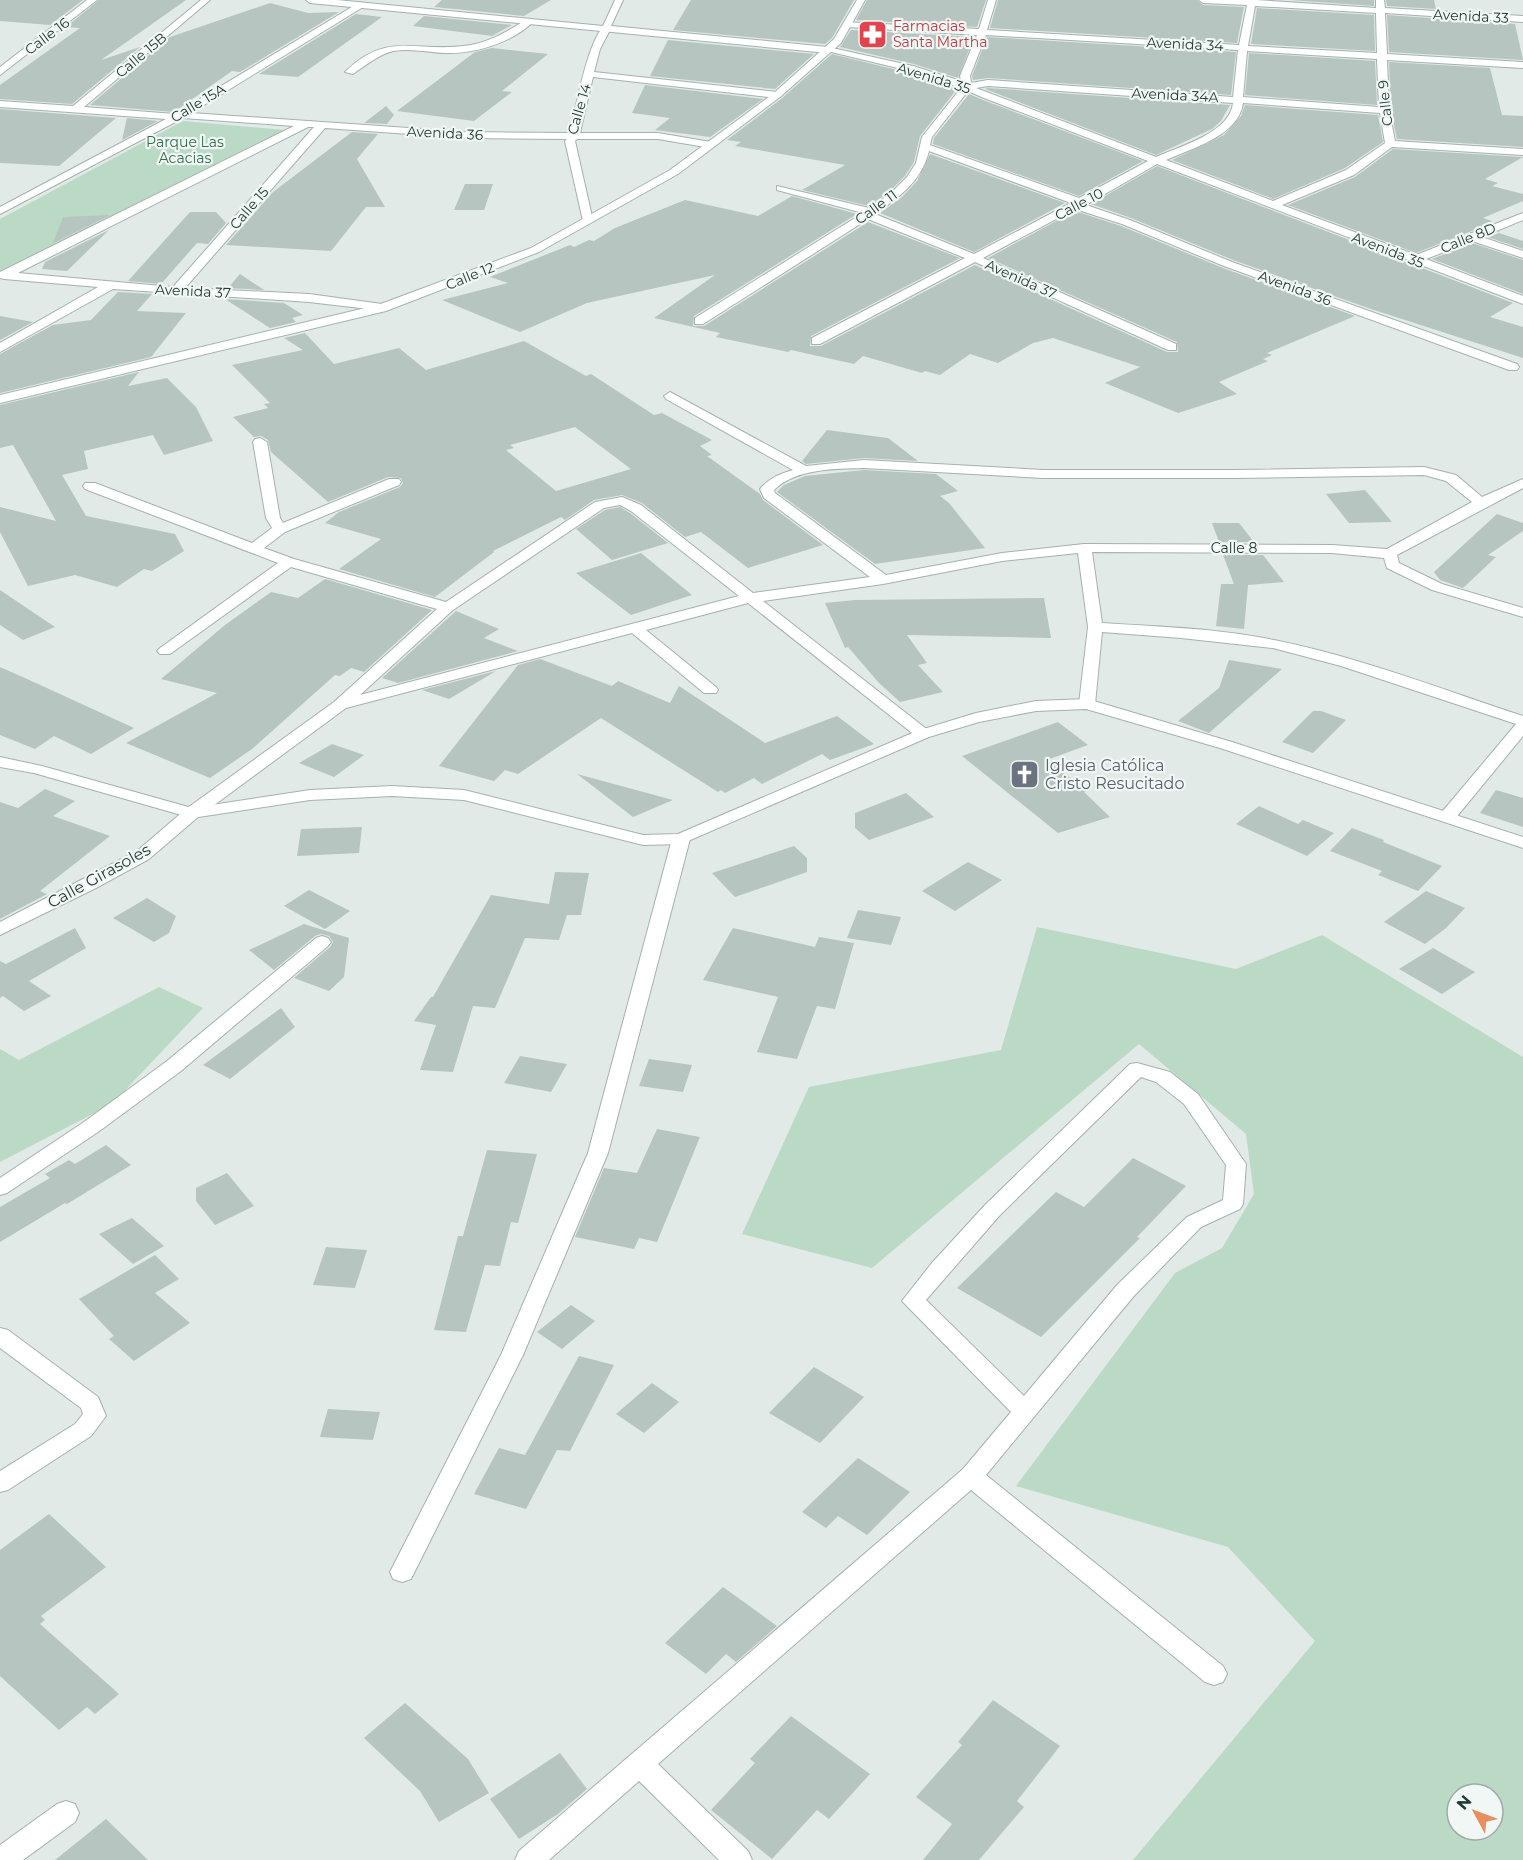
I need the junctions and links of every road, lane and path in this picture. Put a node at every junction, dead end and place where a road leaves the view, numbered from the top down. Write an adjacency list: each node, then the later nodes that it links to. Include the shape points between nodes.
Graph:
1 (93, 0): 23 (street, Calle 16)
2 (206, 0): 30 (street, Calle 15B)
3 (310, 0): 11 (street, Avenida 35)
4 (416, 0): 12 (street)
5 (619, 0): 17 (street, Calle 14)
6 (861, 0): 16 (street, Calle 12)
7 (992, 0): 18 (street, Calle 11)
8 (1203, 0): 10 (street, Avenida 33)
9 (1380, 0): 13 (street, Calle 9)
10 (1252, 2): 13 (street, Avenida 33); 19 (street, Calle 10)
11 (360, 4): 12 (street, Avenida 35); 32 (street, Calle 15A)
12 (410, 9): 15 (street, Avenida 35)
13 (1380, 11): 14 (street, Avenida 33); 21 (street, Calle 9)
14 (1523, 19)
15 (530, 21): 17 (street, Avenida 35); 24 (street, via 499,40 474,47 394,48 380,52)
16 (847, 24): 18 (street, Avenida 34); 20 (street, Calle 12)
17 (606, 28): 20 (street, Avenida 35); 25 (street, Calle 14)
18 (981, 32): 19 (street, Avenida 34); 26 (street, Calle 11, via 965,76)
19 (1243, 48): 21 (street, Avenida 34); 28 (street, Calle 10)
20 (828, 50): 26 (street, Avenida 35); 27 (street, Calle 12)
21 (1381, 57): 22 (street, Avenida 34); 31 (street, Calle 9)
22 (1523, 65)
23 (0, 72)
24 (350, 72)
25 (589, 74): 27 (street); 35 (street, Calle 14)
26 (967, 86): 28 (street, Avenida 34A, via 988,83); 38 (street, Calle 11, via 927,137); 40 (street, Avenida 35)
27 (777, 95): 37 (street, Calle 12)
28 (1239, 99): 31 (street, Avenida 34A); 40 (street, Calle 10, via 1232,119 1210,136)
29 (0, 104): 30 (street, Avenida 36)
30 (76, 110): 32 (street, Avenida 36)
31 (1384, 110): 36 (street, Calle 9)
32 (178, 116): 33 (street, Avenida 36); 44 (street, Calle 15A)
33 (305, 125): 34 (street, Avenida 36); 52 (street)
34 (321, 126): 35 (street, Avenida 36, via 466,135); 54 (street, Calle 15)
35 (574, 136): 37 (street, Avenida 36, via 658,136); 47 (street, Calle 14, via 570,141)
36 (1390, 144): 39 (street); 43 (street, Calle 9, via 1363,166)
37 (711, 145): 47 (street, Calle 12, via 674,172)
38 (926, 147): 42 (street, Avenida 36); 45 (street, Calle 11, via 911,178)
39 (1523, 152)
40 (1156, 161): 42 (street, Calle 10); 43 (street, Avenida 35)
41 (781, 188): 45 (street, Avenida 37)
42 (1080, 204): 50 (street, Calle 10); 61 (street, Avenida 36, via 1228,264)
43 (1272, 205): 51 (street, Avenida 35)
44 (0, 211)
45 (869, 214): 50 (street, Avenida 37); 57 (street, Calle 11)
46 (1523, 216): 48 (street, Calle 8D)
47 (588, 221): 56 (street, Calle 12, via 535,250)
48 (1472, 237): 49 (street); 51 (street, Calle 8D)
49 (1523, 255)
50 (974, 258): 58 (street, Calle 10); 60 (street, Avenida 37)
51 (1414, 260): 55 (street, Avenida 35)
52 (1, 276): 53 (street, Avenida 37)
53 (109, 286): 54 (street, Avenida 37); 59 (street)
54 (176, 291): 56 (street, Avenida 37, via 309,298)
55 (1523, 300)
56 (382, 308): 63 (street, Calle 12)
57 (699, 321)
58 (816, 341)
59 (0, 348)
60 (1172, 348)
61 (1514, 368)
62 (670, 396): 65 (street)
63 (0, 399)
64 (260, 442): 72 (street, via 273,518)
65 (805, 471): 71 (street, via 866,464 1040,474 1424,471 1451,478); 77 (street, via 772,483 767,489 769,495)
66 (394, 482): 72 (street)
67 (1523, 483): 69 (street)
68 (90, 486): 73 (street)
69 (1503, 494): 70 (street); 71 (street)
70 (1523, 501)
71 (1480, 502): 75 (street)
72 (280, 529): 73 (street)
73 (256, 547): 76 (street)
74 (1084, 548): 75 (street, Calle 8, via 1320,549); 77 (street, Calle 8, via 1002,557); 82 (street)
75 (1390, 554): 80 (street, via 1392,565 1401,572)
76 (289, 562): 79 (street); 83 (street)
77 (883, 580): 78 (street, Calle 8)
78 (750, 598): 79 (street, Calle Girasoles, via 622,501 600,505 583,515); 81 (street, Calle 8); 89 (street)
79 (448, 607): 86 (street, Calle Girasoles)
80 (1523, 613)
81 (633, 627): 84 (street); 86 (street, Calle 8)
82 (1095, 627): 85 (street); 87 (street, via 1273,644 1346,663)
83 (165, 651)
84 (710, 690)
85 (1088, 704): 89 (street, via 1036,706); 92 (street)
86 (340, 705): 91 (street, Calle Girasoles)
87 (1523, 721)
88 (1523, 726): 92 (street)
89 (922, 734): 93 (street)
90 (0, 762): 91 (street)
91 (192, 813): 93 (street, via 310,795 392,791 454,794 643,840); 95 (street, Calle Girasoles, via 143,855)
92 (1448, 816): 94 (street)
93 (681, 839): 102 (street, via 598,1154 512,1355)
94 (1523, 843)
95 (0, 929)
96 (322, 942): 97 (street, via 174,1066)
97 (0, 1188)
98 (0, 1336): 101 (street, via 90,1403 95,1416 83,1430)
99 (1026, 1412): 99 (street, via 1125,1291 1194,1222 1233,1204 1236,1164 1191,1100 1163,1077 1137,1069 958,1246 913,1301); 100 (street)
100 (971, 1476): 103 (street); 104 (street)
101 (0, 1483)
102 (402, 1572)
103 (1214, 1674)
104 (639, 1763): 107 (street); 108 (street)
105 (66, 1813): 106 (street)
106 (1, 1860)
107 (529, 1860)
108 (738, 1860)

